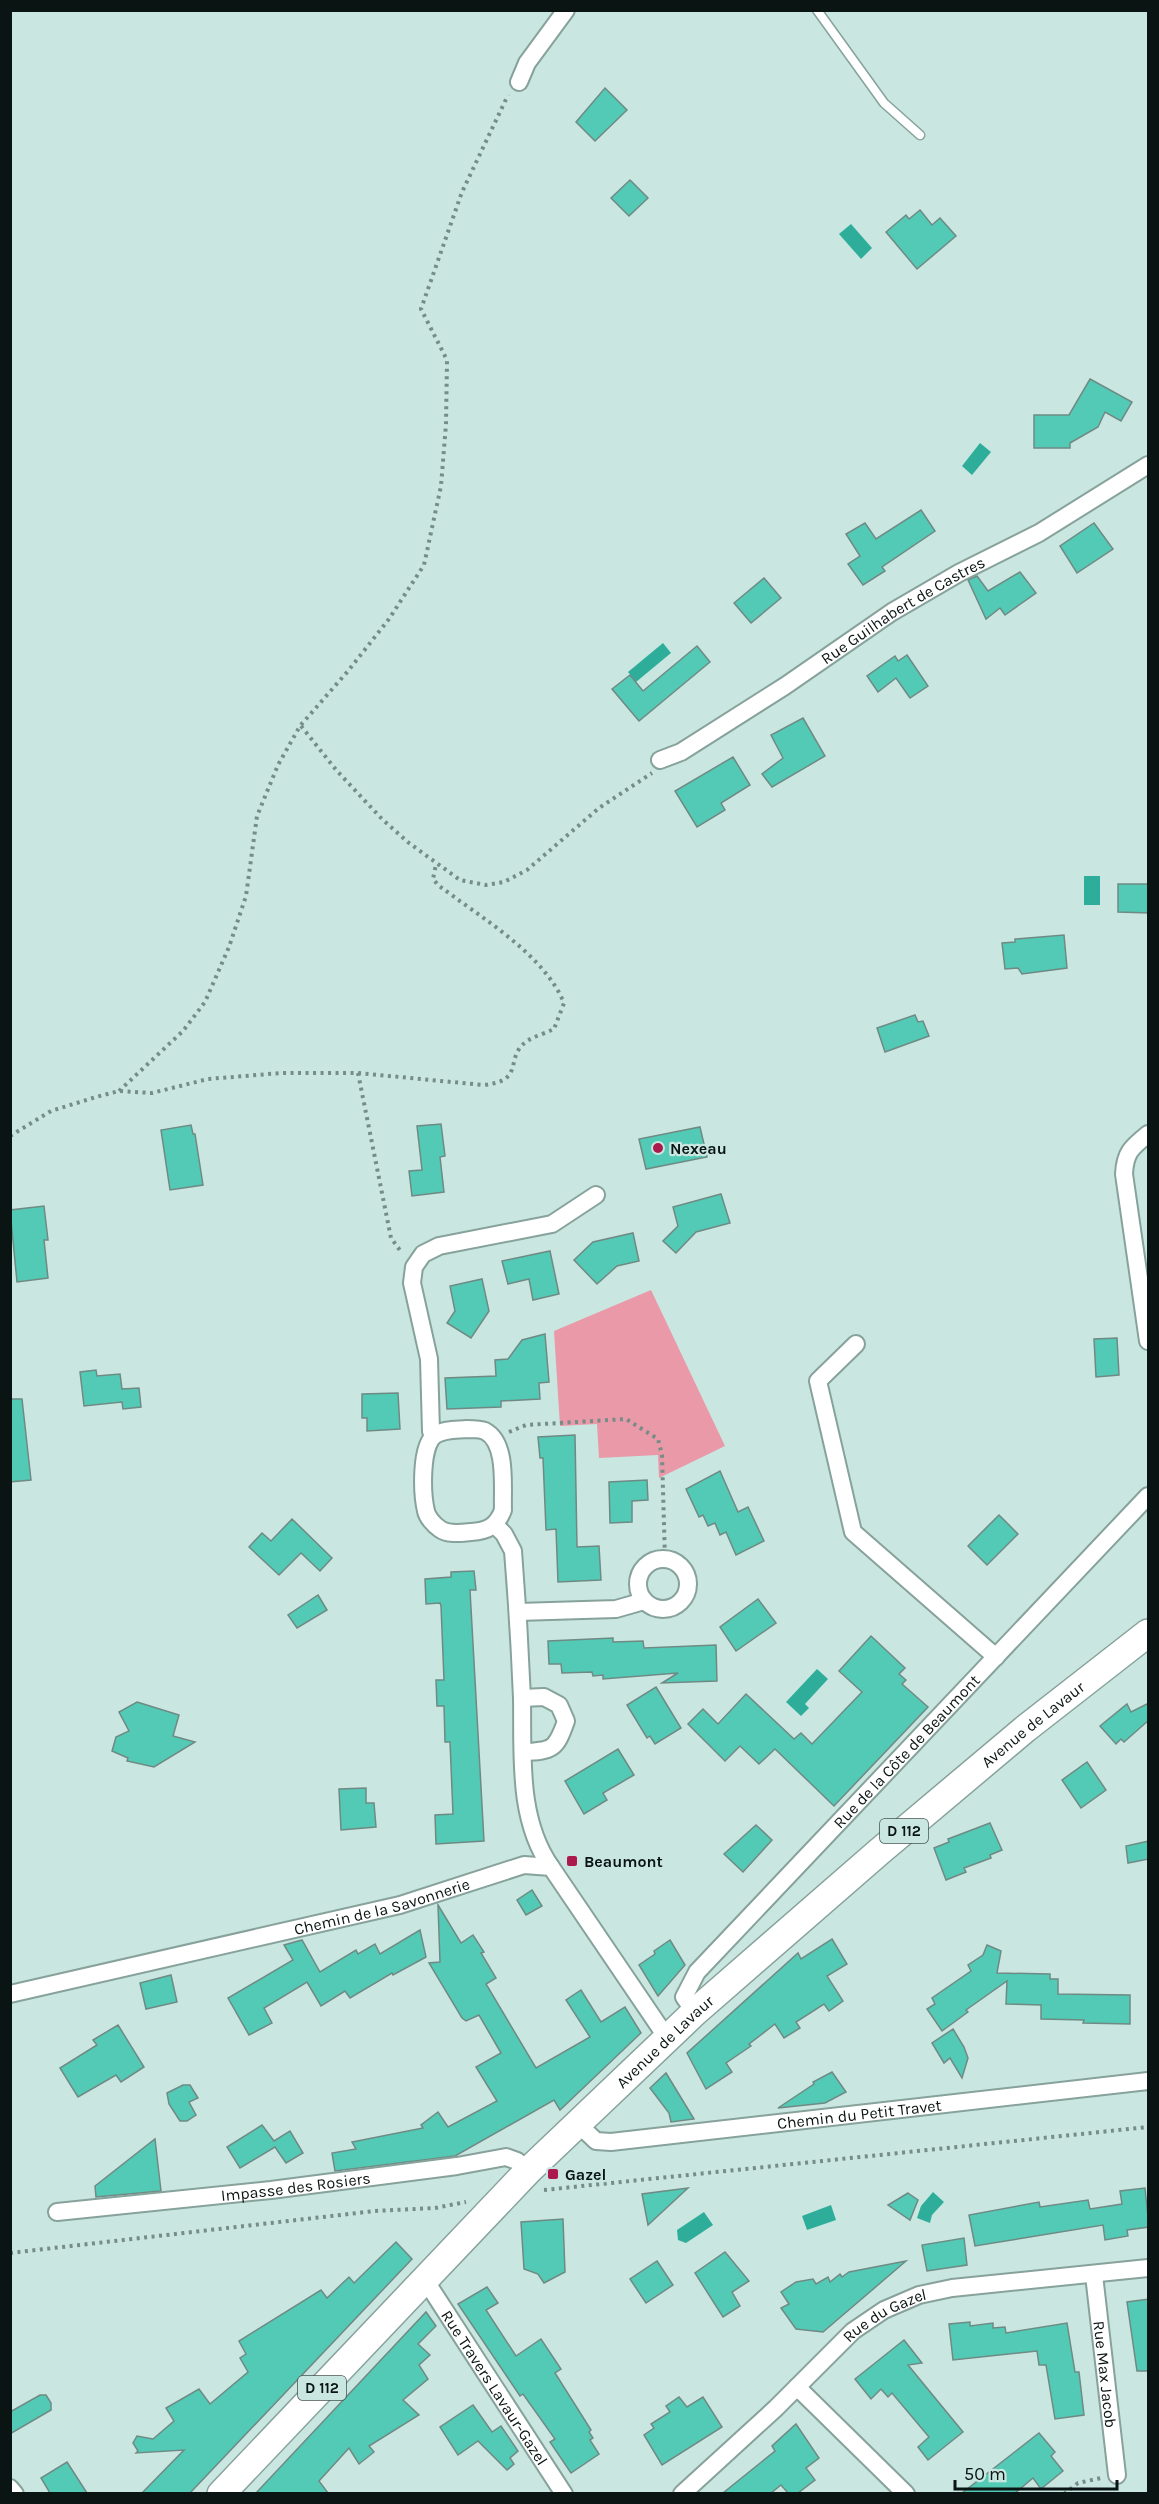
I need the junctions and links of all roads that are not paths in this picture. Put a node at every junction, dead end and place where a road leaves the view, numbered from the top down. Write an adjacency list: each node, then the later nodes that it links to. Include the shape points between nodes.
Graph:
1 (566, 10): 3 (street, via 527,63)
2 (817, 10): 4 (lane, via 884,103)
3 (519, 82)
4 (920, 135)
5 (1149, 465): 6 (street, Rue Guilhabert de Castres, via 1039,533 892,612 785,686 681,752)
6 (660, 760)
7 (1149, 1134): 9 (street, via 1133,1146 1125,1159 1124,1174)
8 (596, 1195): 11 (street, via 552,1224 439,1246 423,1254 414,1267 412,1283 429,1359)
9 (1149, 1341)
10 (856, 1344): 17 (street, via 818,1381 853,1532)
11 (434, 1436): 13 (street, via 467,1429 483,1430 495,1438 501,1451 502,1510); 13 (street, via 423,1457 426,1512 430,1520 447,1533 479,1532)
12 (1149, 1496): 17 (street, Rue de la Côte de Beaumont)
13 (495, 1525): 15 (street, via 513,1551)
14 (644, 1601): 14 (street, via 638,1585 643,1569 665,1559 680,1565 689,1588 686,1596 666,1610); 15 (street, via 616,1609)
15 (518, 1612): 18 (street)
16 (1149, 1633): 22 (main road, Avenue de Lavaur / D 112, via 1025,1729)
17 (996, 1657): 22 (street, Rue de la Côte de Beaumont, via 697,1972 684,1997)
18 (522, 1698): 19 (street); 19 (street, via 544,1697 560,1705 566,1721 560,1741 545,1751)
19 (523, 1752): 20 (street, via 524,1794 542,1853)
20 (551, 1867): 21 (street, Chemin de la Savonnerie, via 524,1865 400,1905); 23 (street)
21 (10, 1994)
22 (695, 2012): 23 (main road, Avenue de Lavaur / D 112)
23 (667, 2038): 25 (main road, Avenue de Lavaur / D 112)
24 (1149, 2081): 25 (street, Chemin du Petit Travet, via 610,2142 596,2141)
25 (577, 2123): 26 (main road, Avenue de Lavaur / D 112)
26 (528, 2171): 27 (street, Impasse des Rosiers, via 517,2160 506,2157 271,2190); 30 (main road, Avenue de Lavaur / D 112)
27 (57, 2212)
28 (1149, 2268): 29 (street, Rue du Gazel)
29 (1094, 2275): 31 (street, Rue du Gazel, via 952,2288 919,2295 884,2310 853,2331); 32 (street, Rue Max Jacob)
30 (423, 2282): 35 (main road, Avenue de Lavaur / D 112); 36 (street, Rue Travers Lavaur-Gazel)
31 (797, 2387): 37 (street, Rue du Gazel); 38 (street)
32 (1117, 2475)
33 (10, 2488): 34 (street)
34 (15, 2493)
35 (221, 2493)
36 (564, 2493)
37 (682, 2493)
38 (906, 2493)

